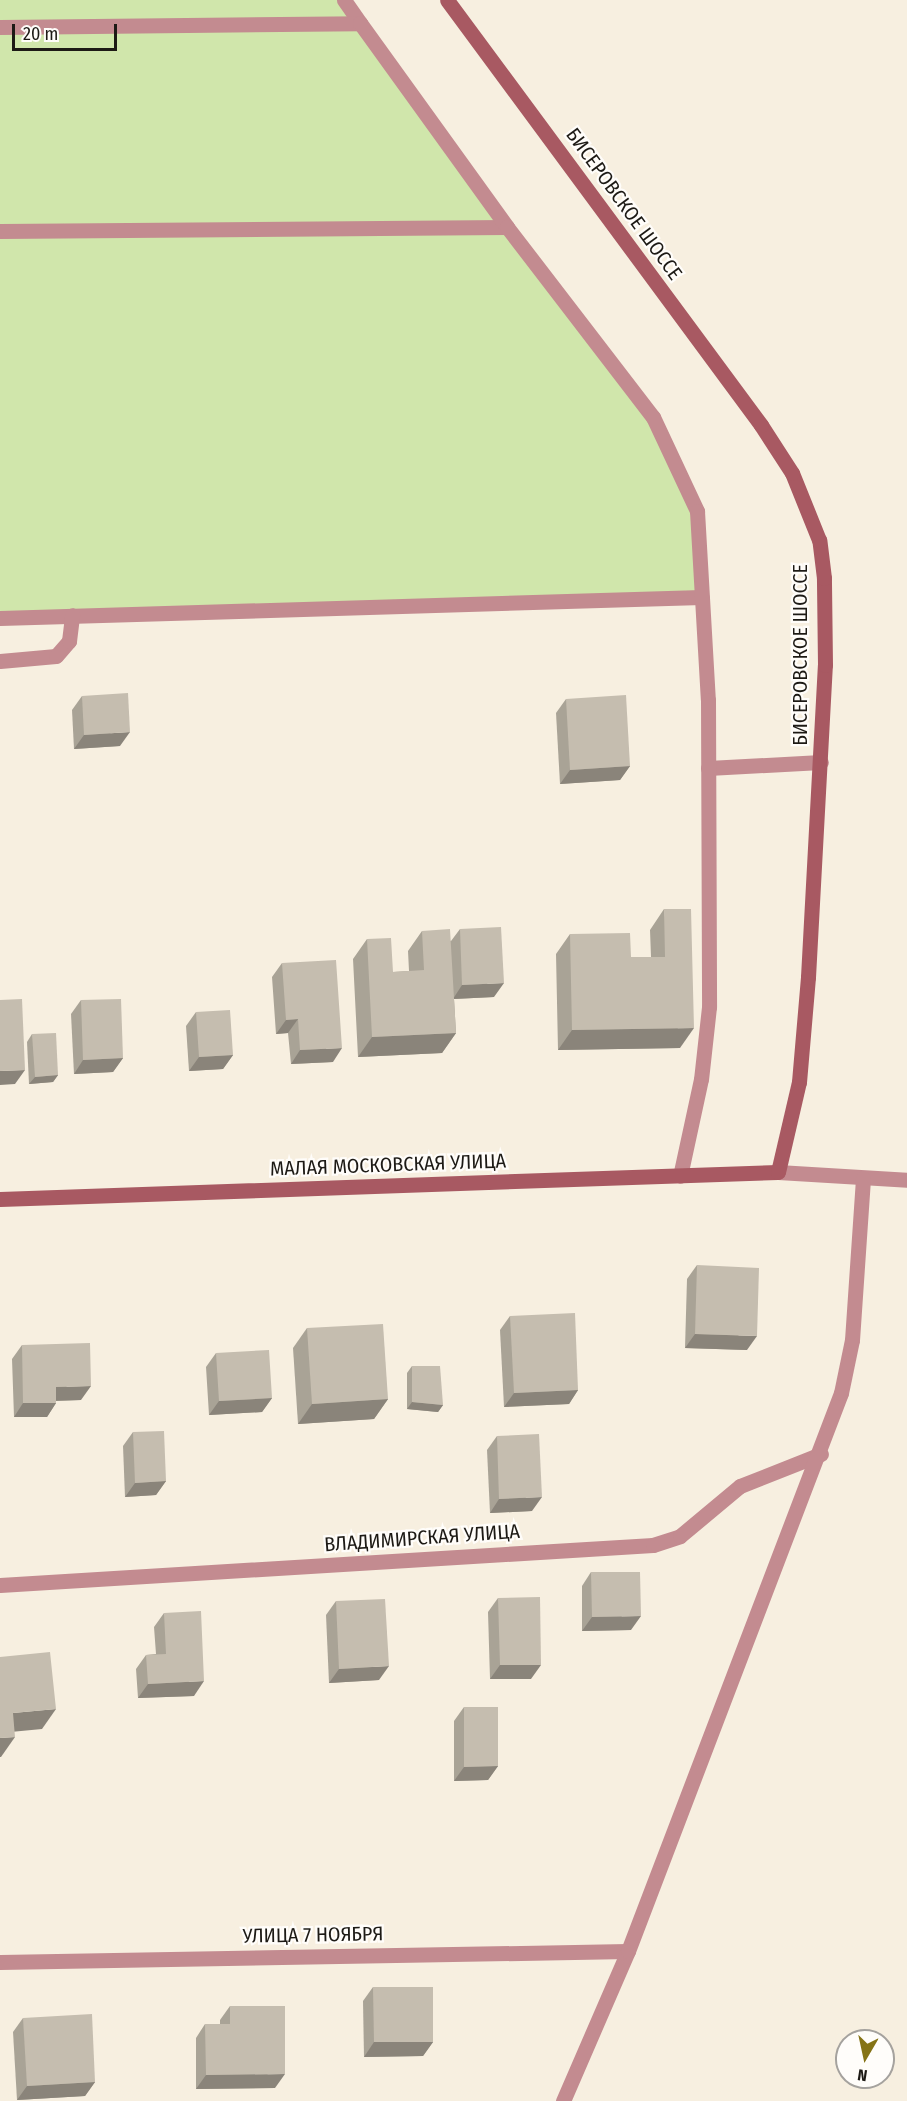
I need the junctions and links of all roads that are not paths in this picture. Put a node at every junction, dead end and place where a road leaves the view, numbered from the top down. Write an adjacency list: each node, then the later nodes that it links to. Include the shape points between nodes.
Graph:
1 (344, 0): 3 (street)
2 (447, 0): 11 (main road, БИСЕРОВСКОЕ ШОССЕ, via 792,473 819,540 824,578)
3 (360, 23): 4 (street); 5 (street)
4 (0, 27)
5 (507, 227): 6 (street); 7 (street, via 653,417 697,511)
6 (0, 231)
7 (702, 597): 8 (street); 12 (street)
8 (72, 615): 9 (street); 10 (street, via 69,641 56,656)
9 (0, 618)
10 (0, 661)
11 (821, 762): 12 (street); 13 (main road, БИСЕРОВСКОЕ ШОССЕ, via 799,1082)
12 (708, 768): 14 (street, via 709,1007 700,1079)
13 (778, 1172): 14 (main road, МАЛАЯ МОСКОВСКАЯ УЛИЦА); 15 (street)
14 (680, 1176): 17 (main road, МАЛАЯ МОСКОВСКАЯ УЛИЦА)
15 (863, 1178): 16 (street); 18 (street, via 852,1340 841,1393)
16 (907, 1180)
17 (0, 1199)
18 (821, 1454): 19 (street, ВЛАДИМИРСКАЯ УЛИЦА, via 740,1486 680,1536 653,1545); 20 (street)
19 (0, 1585)
20 (628, 1951): 21 (street, УЛИЦА 7 НОЯБРЯ); 22 (street)
21 (0, 1962)
22 (563, 2101)

